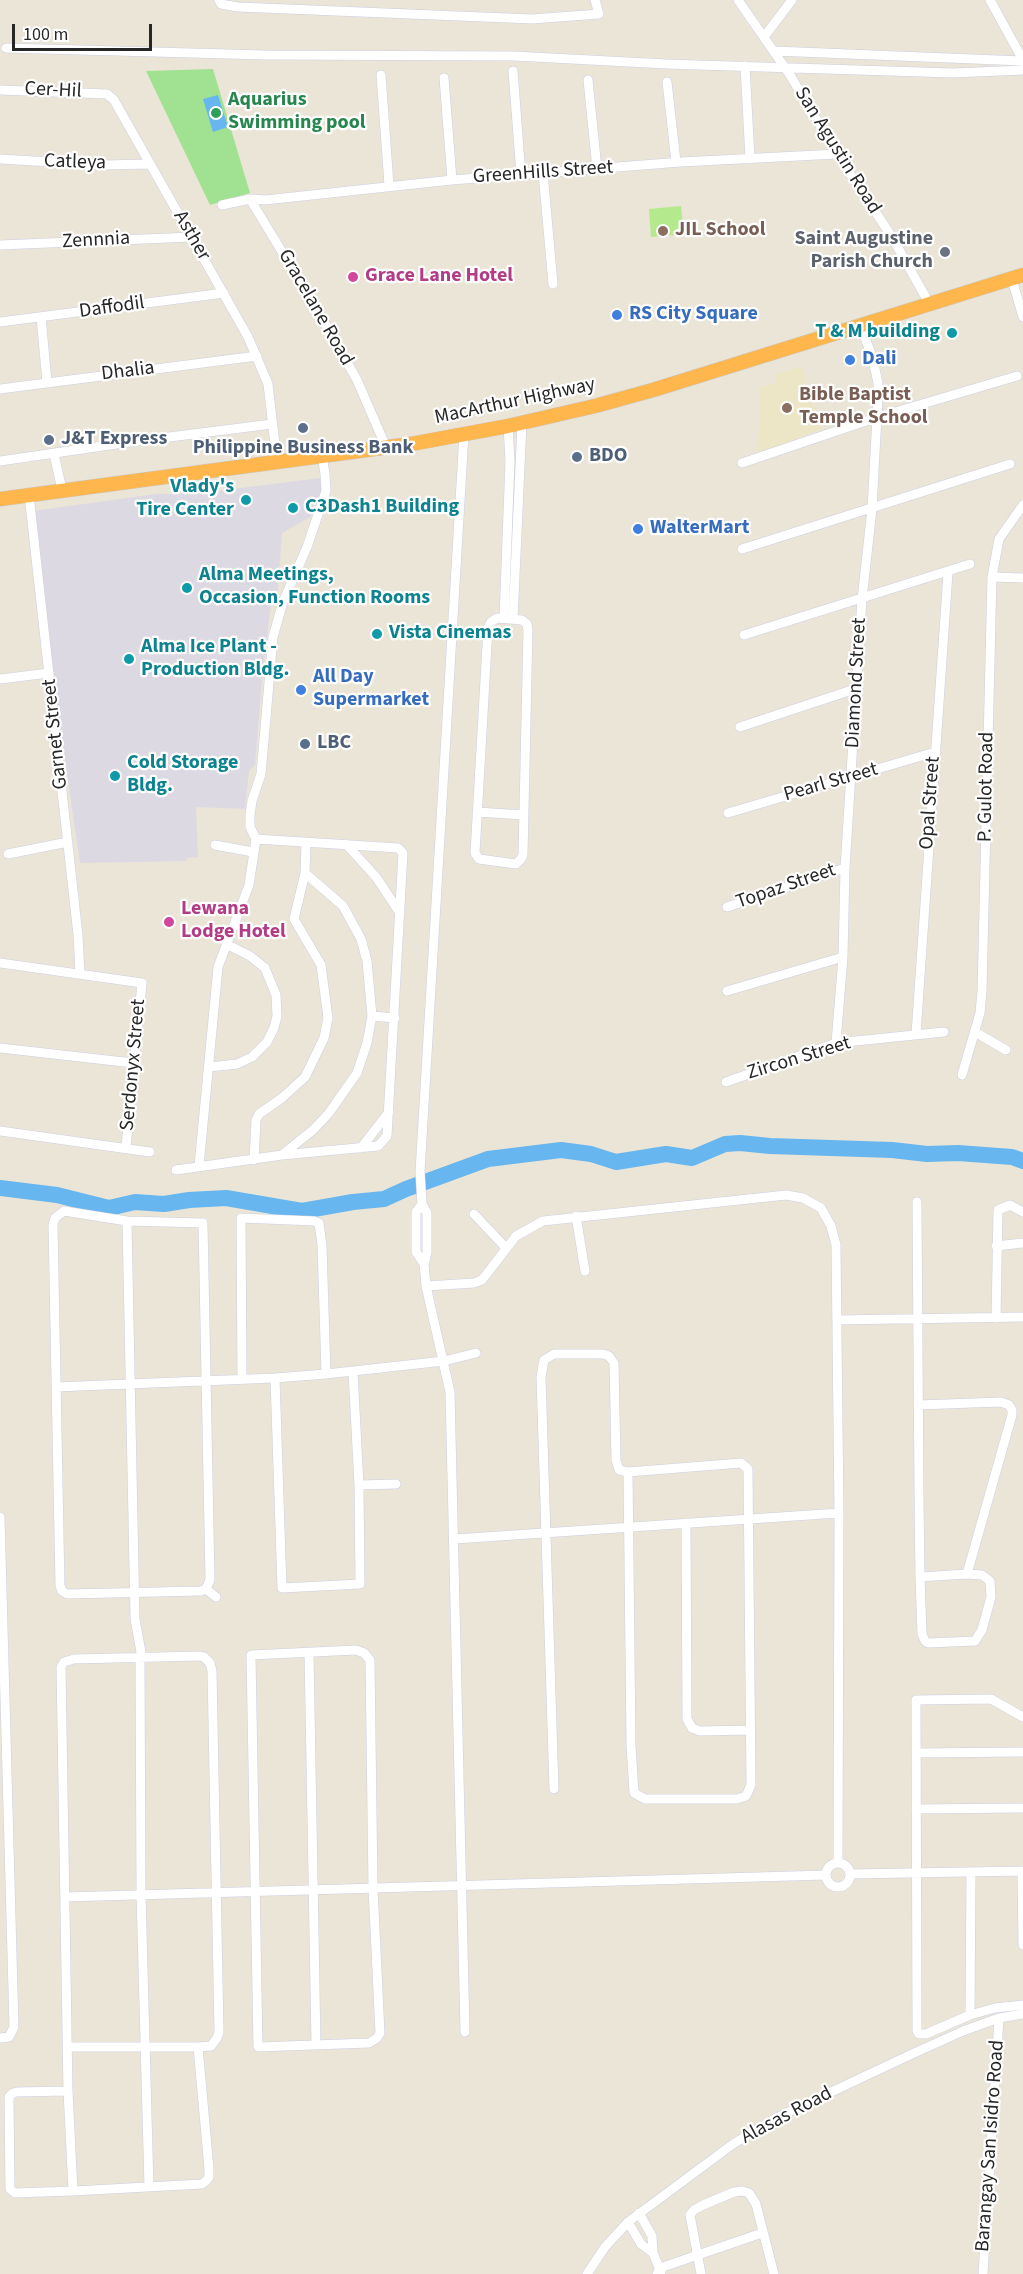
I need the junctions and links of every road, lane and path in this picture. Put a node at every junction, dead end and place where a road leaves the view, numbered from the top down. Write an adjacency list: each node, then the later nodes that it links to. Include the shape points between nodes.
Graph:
1 (595, 0): 5 (street, via 599,14 532,19 262,8)
2 (738, 0): 6 (street, San Agustin Road)
3 (792, 0): 6 (street)
4 (990, 0): 9 (street)
5 (220, 2)
6 (764, 37): 8 (street, San Agustin Road)
7 (6, 48): 10 (street, via 514,56)
8 (774, 51): 9 (street); 11 (street, San Agustin Road)
9 (1023, 60)
10 (745, 66): 11 (street); 22 (street)
11 (783, 66): 12 (street, via 953,73); 20 (street, San Agustin Road)
12 (1023, 70)
13 (513, 71): 27 (street)
14 (381, 75): 29 (street)
15 (444, 78): 28 (street)
16 (588, 80): 25 (street)
17 (668, 82): 23 (street)
18 (0, 90): 19 (street, Cer-Hil)
19 (107, 94): 24 (street, Asther)
20 (837, 154): 22 (street, GreenHills Street); 37 (street, San Agustin Road)
21 (0, 159): 24 (street, Catleya)
22 (750, 159): 23 (street, GreenHills Street)
23 (676, 162): 25 (street, GreenHills Street)
24 (150, 164): 32 (street, Asther)
25 (597, 169): 26 (street, GreenHills Street)
26 (543, 173): 27 (street, GreenHills Street); 35 (street)
27 (521, 175): 28 (street, GreenHills Street)
28 (452, 180): 29 (street, GreenHills Street)
29 (389, 185): 30 (street, GreenHills Street)
30 (250, 199): 31 (street); 50 (street, Gracelane Road, via 357,380)
31 (222, 205)
32 (192, 237): 33 (street, Zennnia); 36 (street, Asther)
33 (0, 245)
34 (1017, 277): 37 (highway, MacArthur Highway); 39 (street)
35 (553, 284)
36 (224, 293): 38 (street, Daffodil); 42 (street, Asther)
37 (930, 305): 41 (highway, MacArthur Highway)
38 (40, 317): 40 (street, Daffodil); 44 (street)
39 (1023, 317)
40 (0, 322)
41 (861, 326): 46 (street, Diamond Street, via 878,383); 48 (highway, MacArthur Highway, via 613,402)
42 (257, 356): 44 (street, Dhalia); 47 (street, Asther, via 268,384)
43 (1017, 376): 46 (street)
44 (47, 382): 45 (street, Dhalia)
45 (0, 389)
46 (875, 418): 55 (street); 61 (street, Diamond Street)
47 (272, 424): 51 (street); 54 (street, Asther)
48 (515, 425): 49 (highway, MacArthur Highway); 68 (street); 68 (street, via 510,461)
49 (464, 434): 50 (highway, MacArthur Highway); 125 (street, via 420,1172 422,1204 416,1212 416,1252 424,1264)
50 (386, 447): 52 (highway, MacArthur Highway)
51 (54, 454): 53 (street); 57 (street)
52 (321, 455): 54 (highway, MacArthur Highway); 79 (street, via 326,491 273,637 261,774 250,815)
53 (0, 461)
54 (277, 462): 57 (highway, MacArthur Highway)
55 (742, 463)
56 (1010, 464): 61 (street)
57 (62, 490): 58 (highway, MacArthur Highway)
58 (29, 495): 59 (highway, MacArthur Highway); 70 (street, Garnet Street)
59 (0, 499)
60 (1023, 505): 65 (street, P. Gulot Road, via 999,539)
61 (872, 509): 62 (street); 67 (street, Diamond Street)
62 (742, 549)
63 (970, 564): 64 (street)
64 (948, 573): 67 (street); 74 (street, Opal Street)
65 (992, 577): 66 (street); 98 (street, P. Gulot Road, via 982,991)
66 (1023, 578)
67 (862, 599): 69 (street); 72 (street, Diamond Street)
68 (508, 619): 76 (street, via 497,618 488,628); 78 (street, via 522,620 528,630)
69 (744, 635)
70 (49, 673): 71 (street); 80 (street, Garnet Street)
71 (0, 679)
72 (858, 688): 73 (street); 75 (street, Diamond Street)
73 (740, 727)
74 (935, 752): 75 (street, Pearl Street); 99 (street, Opal Street)
75 (851, 777): 77 (street, Pearl Street); 86 (street, Diamond Street)
76 (477, 812): 78 (street); 78 (street, via 477,858 516,864 523,855)
77 (728, 813)
78 (524, 815)
79 (256, 839): 81 (street); 84 (street)
80 (68, 842): 85 (street); 93 (street, Garnet Street)
81 (306, 843): 82 (street); 87 (street)
82 (346, 844): 89 (street, via 376,877); 89 (street, via 398,848 403,853)
83 (215, 845): 84 (street)
84 (253, 852): 90 (street, via 249,885)
85 (8, 854)
86 (845, 868): 88 (street, Topaz Street); 91 (street, Diamond Street)
87 (305, 873): 95 (street, via 343,906 361,939); 113 (street, via 294,920 321,965 328,1018 318,1054 305,1077 259,1114)
88 (727, 907)
89 (400, 913): 96 (street)
90 (226, 944): 104 (street, via 218,968); 104 (street, via 265,968 276,995 277,1016 267,1042 252,1057 237,1064)
91 (843, 957): 94 (street); 100 (street, Diamond Street)
92 (0, 963): 93 (street)
93 (80, 974): 103 (street, Serdonyx Street, via 142,983)
94 (727, 991)
95 (372, 1016): 96 (street); 112 (street, via 368,1043 357,1073 314,1130)
96 (395, 1018): 107 (street)
97 (944, 1032): 99 (street, Zircon Street)
98 (975, 1032): 102 (street); 105 (street, P. Gulot Road)
99 (916, 1034): 100 (street, Zircon Street)
100 (836, 1043): 106 (street, Zircon Street)
101 (0, 1048): 103 (street)
102 (1006, 1050)
103 (133, 1063): 109 (street, Serdonyx Street)
104 (209, 1067): 114 (street)
105 (962, 1075)
106 (726, 1082)
107 (389, 1112): 110 (street); 110 (street, via 387,1136 382,1143)
108 (0, 1131): 109 (street)
109 (126, 1147): 111 (street)
110 (361, 1148): 112 (street)
111 (150, 1152)
112 (282, 1155): 113 (street)
113 (254, 1160): 114 (street)
114 (199, 1166): 115 (street)
115 (176, 1170)
116 (918, 1202): 129 (street)
117 (1023, 1212): 122 (street, via 1010,1205 998,1210)
118 (474, 1214): 123 (street)
119 (576, 1216): 123 (street, via 535,1224); 124 (street); 128 (street, via 777,1195 803,1198 821,1208 831,1226 836,1245)
120 (127, 1221): 136 (street, via 203,1223); 137 (street); 138 (street, via 64,1212 55,1218)
121 (1023, 1243): 122 (street)
122 (996, 1246): 127 (street)
123 (506, 1248): 125 (street, via 482,1280)
124 (585, 1271)
125 (426, 1286): 131 (street)
126 (1023, 1317): 127 (street)
127 (996, 1318): 129 (street)
128 (837, 1320): 129 (street); 143 (street)
129 (917, 1320): 139 (street)
130 (476, 1353): 131 (street)
131 (444, 1361): 132 (street); 150 (street, via 450,1392)
132 (353, 1372): 133 (street); 142 (street)
133 (326, 1374): 134 (street); 135 (street, via 319,1223 241,1218)
134 (275, 1378): 135 (street); 142 (street, via 282,1588 360,1584)
135 (242, 1379): 136 (street)
136 (205, 1381): 137 (street); 153 (street, via 210,1580)
137 (130, 1385): 138 (street); 154 (street)
138 (56, 1387): 154 (street, via 62,1592)
139 (918, 1405): 151 (street, via 1001,1402 1012,1410); 152 (street)
140 (628, 1472): 145 (street, via 742,1463 748,1469); 147 (street); 148 (street, via 617,1466 614,1363 603,1354 549,1355 541,1377)
141 (396, 1484): 142 (street)
142 (359, 1485)
143 (839, 1513): 145 (street); 166 (street)
144 (0, 1517): 149 (street)
145 (749, 1518): 146 (street); 159 (street)
146 (686, 1523): 147 (street); 159 (street, via 687,1719 692,1728 700,1731)
147 (628, 1528): 148 (street); 159 (street, via 634,1792 645,1799 742,1799 751,1785)
148 (546, 1533): 150 (street); 162 (street)
149 (0, 1535): 165 (street)
150 (455, 1539): 172 (street)
151 (967, 1574): 152 (street); 152 (street, via 982,1575 990,1581 992,1597 982,1630 975,1641 967,1643 925,1641)
152 (920, 1577)
153 (206, 1589): 154 (street, via 195,1593); 155 (street)
154 (135, 1593): 157 (street)
155 (216, 1597)
156 (309, 1653): 173 (street, via 356,1650 370,1660); 174 (street); 175 (street, via 251,1655)
157 (140, 1657): 176 (street, via 199,1656 210,1663); 177 (street); 178 (street, via 68,1660 61,1667)
158 (1023, 1717): 161 (street, via 991,1699 916,1700)
159 (750, 1730)
160 (1023, 1752): 161 (street)
161 (917, 1753): 163 (street)
162 (554, 1790)
163 (916, 1809): 164 (street); 170 (street)
164 (1023, 1809)
165 (4, 1846): 185 (street, via 13,2019 12,2034)
166 (838, 1862): 169 (street, via 847,1866); 171 (street, via 831,1864)
167 (1022, 1871): 168 (street); 179 (street)
168 (972, 1873): 170 (street); 182 (street)
169 (850, 1874): 170 (street); 171 (street, via 846,1884 836,1887 827,1881)
170 (917, 1874): 182 (street, via 917,2031 926,2034)
171 (826, 1875): 172 (street)
172 (460, 1886): 173 (street); 184 (street)
173 (373, 1888): 174 (street); 186 (street, via 380,2033 369,2043)
174 (314, 1889): 175 (street); 186 (street)
175 (255, 1891): 176 (street); 186 (street, via 258,2047)
176 (216, 1892): 177 (street); 189 (street, via 219,2032 211,2046)
177 (141, 1895): 178 (street); 187 (street)
178 (65, 1897): 188 (street)
179 (1023, 1945)
180 (1023, 2005): 182 (street)
181 (1023, 2014): 183 (street, Alasas Road)
182 (970, 2015)
183 (999, 2018): 193 (street, Alasas Road, via 922,2049 776,2118 718,2154); 202 (street, Barangay San Isidro Road)
184 (465, 2032)
185 (0, 2038)
186 (316, 2045)
187 (145, 2046): 188 (street); 189 (street); 191 (street)
188 (69, 2047): 190 (street)
189 (198, 2047): 191 (street, via 209,2177 202,2184)
190 (68, 2091): 192 (street); 192 (street, via 17,2092 9,2097 10,2189 15,2193)
191 (149, 2187): 192 (street)
192 (73, 2191)
193 (639, 2213): 194 (street, Alasas Road); 196 (street, via 652,2236)
194 (628, 2222): 196 (street, via 641,2244); 199 (street, Alasas Road)
195 (762, 2233): 197 (street); 197 (street, via 756,2204 749,2193 734,2192 690,2215); 201 (street)
196 (653, 2253): 198 (street)
197 (696, 2254): 198 (street); 200 (street)
198 (659, 2272)
199 (586, 2274)
200 (701, 2274)
201 (774, 2274)
202 (982, 2274)

